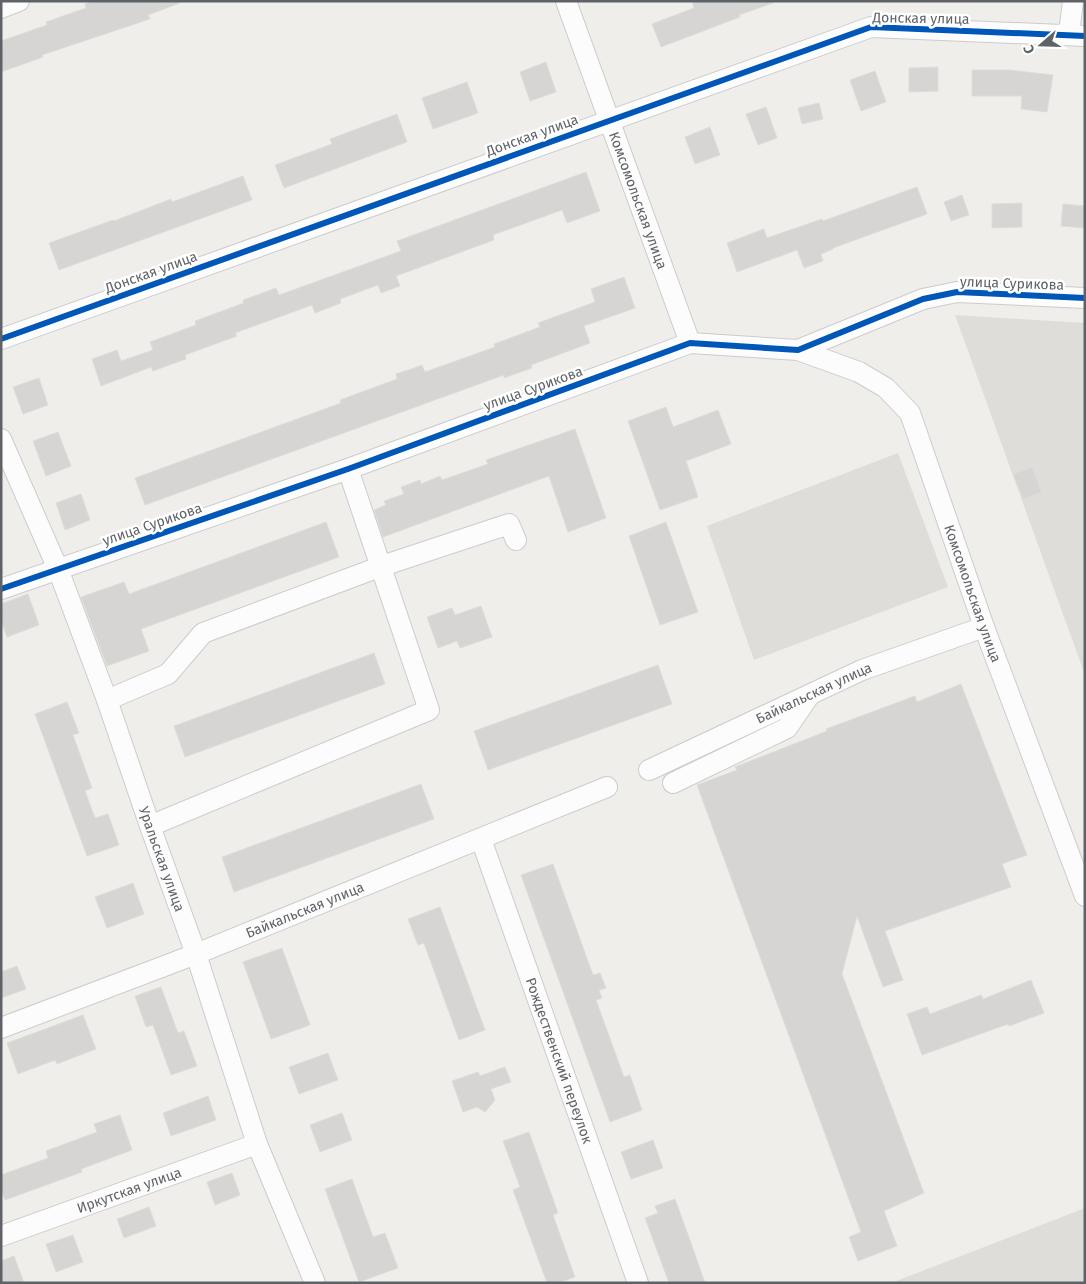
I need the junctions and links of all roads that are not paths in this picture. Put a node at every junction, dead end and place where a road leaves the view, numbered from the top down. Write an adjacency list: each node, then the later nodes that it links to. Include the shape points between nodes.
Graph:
1 (19, 1): 4 (street)
2 (566, 1): 6 (street, Комсомольская улица)
3 (1073, 1): 5 (street)
4 (1, 8)
5 (1077, 35): 6 (street, Донская улица, via 871,27)
6 (609, 120): 8 (street, Донская улица); 9 (street, Комсомольская улица)
7 (1085, 298): 10 (street, улица Сурикова, via 957,292 923,299)
8 (1, 339)
9 (690, 343): 10 (street, улица Сурикова); 12 (street, улица Сурикова)
10 (798, 350): 17 (street, Комсомольская улица, via 859,372 886,388 910,413)
11 (1, 439): 15 (street, Уральская улица)
12 (348, 469): 14 (street); 15 (street, улица Сурикова)
13 (516, 540): 14 (street, via 509,524)
14 (382, 566): 19 (street, via 202,633 168,674); 23 (street, via 429,710)
15 (58, 569): 16 (street, улица Сурикова); 19 (street, Уральская улица)
16 (1, 589)
17 (984, 626): 18 (street, Байкальская улица, via 862,670); 25 (street, Комсомольская улица)
18 (810, 694): 20 (street, Байкальская улица); 21 (street, via 787,728)
19 (107, 700): 23 (street, Уральская улица)
20 (649, 770)
21 (673, 783)
22 (608, 787): 24 (street, Байкальская улица)
23 (150, 826): 26 (street, Уральская улица)
24 (481, 839): 26 (street, Байкальская улица); 31 (street, Рождественский переулок)
25 (1085, 896)
26 (196, 954): 27 (street, Байкальская улица); 28 (street, Уральская улица)
27 (1, 1028)
28 (257, 1144): 29 (street, Иркутская улица); 30 (street, Уральская улица)
29 (1, 1236)
30 (315, 1283)
31 (638, 1283)

